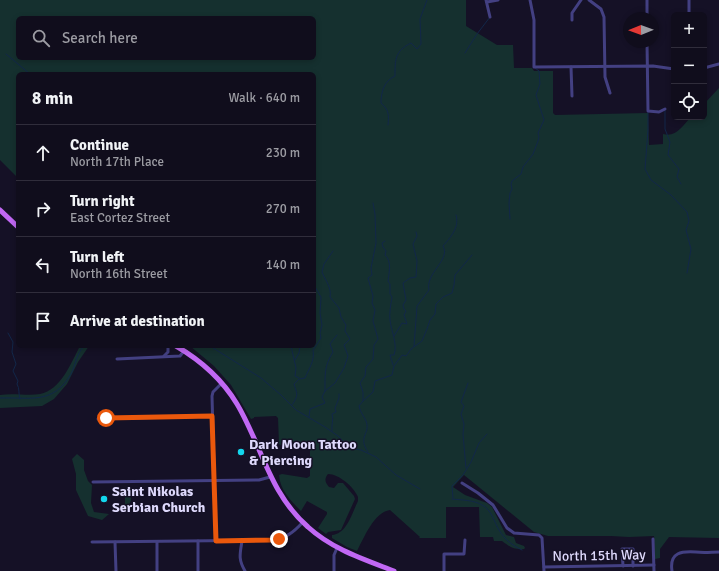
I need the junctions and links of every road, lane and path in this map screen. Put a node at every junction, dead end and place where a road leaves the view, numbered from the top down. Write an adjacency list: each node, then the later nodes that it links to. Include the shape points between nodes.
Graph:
1 (498, 0): 7 (street)
2 (530, 0): 15 (street, via 534,20 534,67)
3 (581, 0): 11 (street, via 572,13)
4 (589, 0): 16 (street, via 601,9 604,17)
5 (646, 0): 8 (street)
6 (689, 0): 9 (street)
7 (487, 1): 10 (street)
8 (647, 12)
9 (689, 12)
10 (490, 17)
11 (572, 20)
12 (647, 48): 14 (street)
13 (719, 64): 17 (street)
14 (647, 66): 16 (street); 18 (street); 21 (street, via 648,111 659,112)
15 (571, 67): 16 (street); 20 (street)
16 (605, 67): 19 (street, via 605,78)
17 (707, 67)
18 (671, 69)
19 (610, 93)
20 (572, 96)
21 (665, 109)
22 (0, 210): 23 (main road)
23 (16, 225)
24 (168, 348): 26 (street, via 168,352)
25 (184, 349): 26 (street, via 180,356); 28 (main road)
26 (162, 357): 27 (street)
27 (117, 359)
28 (222, 383): 29 (street, via 212,394); 31 (main road, via 242,414)
29 (212, 416): 30 (street); 32 (street)
30 (98, 419)
31 (270, 477): 32 (street, via 259,480); 35 (main road, via 284,500)
32 (214, 480): 33 (street); 39 (street)
33 (94, 482)
34 (462, 483): 51 (street, via 493,505 507,528 514,533 541,536)
35 (303, 522): 40 (street, via 282,538); 44 (main road)
36 (654, 539): 46 (street)
37 (465, 540): 58 (street, via 464,554 444,554)
38 (198, 541): 39 (street); 43 (street); 54 (street)
39 (216, 541): 40 (street)
40 (242, 541): 55 (street, via 239,558)
41 (92, 542): 42 (street)
42 (115, 542): 43 (street); 52 (street)
43 (157, 542): 53 (street)
44 (337, 548): 50 (main road); 56 (street, via 334,555)
45 (719, 552): 61 (street, via 680,553 672,560)
46 (654, 565): 49 (street, North 15th Way); 60 (street)
47 (616, 566): 48 (street, North 15th Way); 51 (street, North 15th Way); 59 (street)
48 (623, 566): 49 (street, North 15th Way); 49 (street, via 622,549 633,549)
49 (633, 566)
50 (382, 569): 57 (main road)
51 (544, 569)
52 (116, 571)
53 (157, 571)
54 (198, 571)
55 (245, 571)
56 (334, 571)
57 (394, 571)
58 (444, 571)
59 (613, 571)
60 (654, 571)
61 (672, 571)

